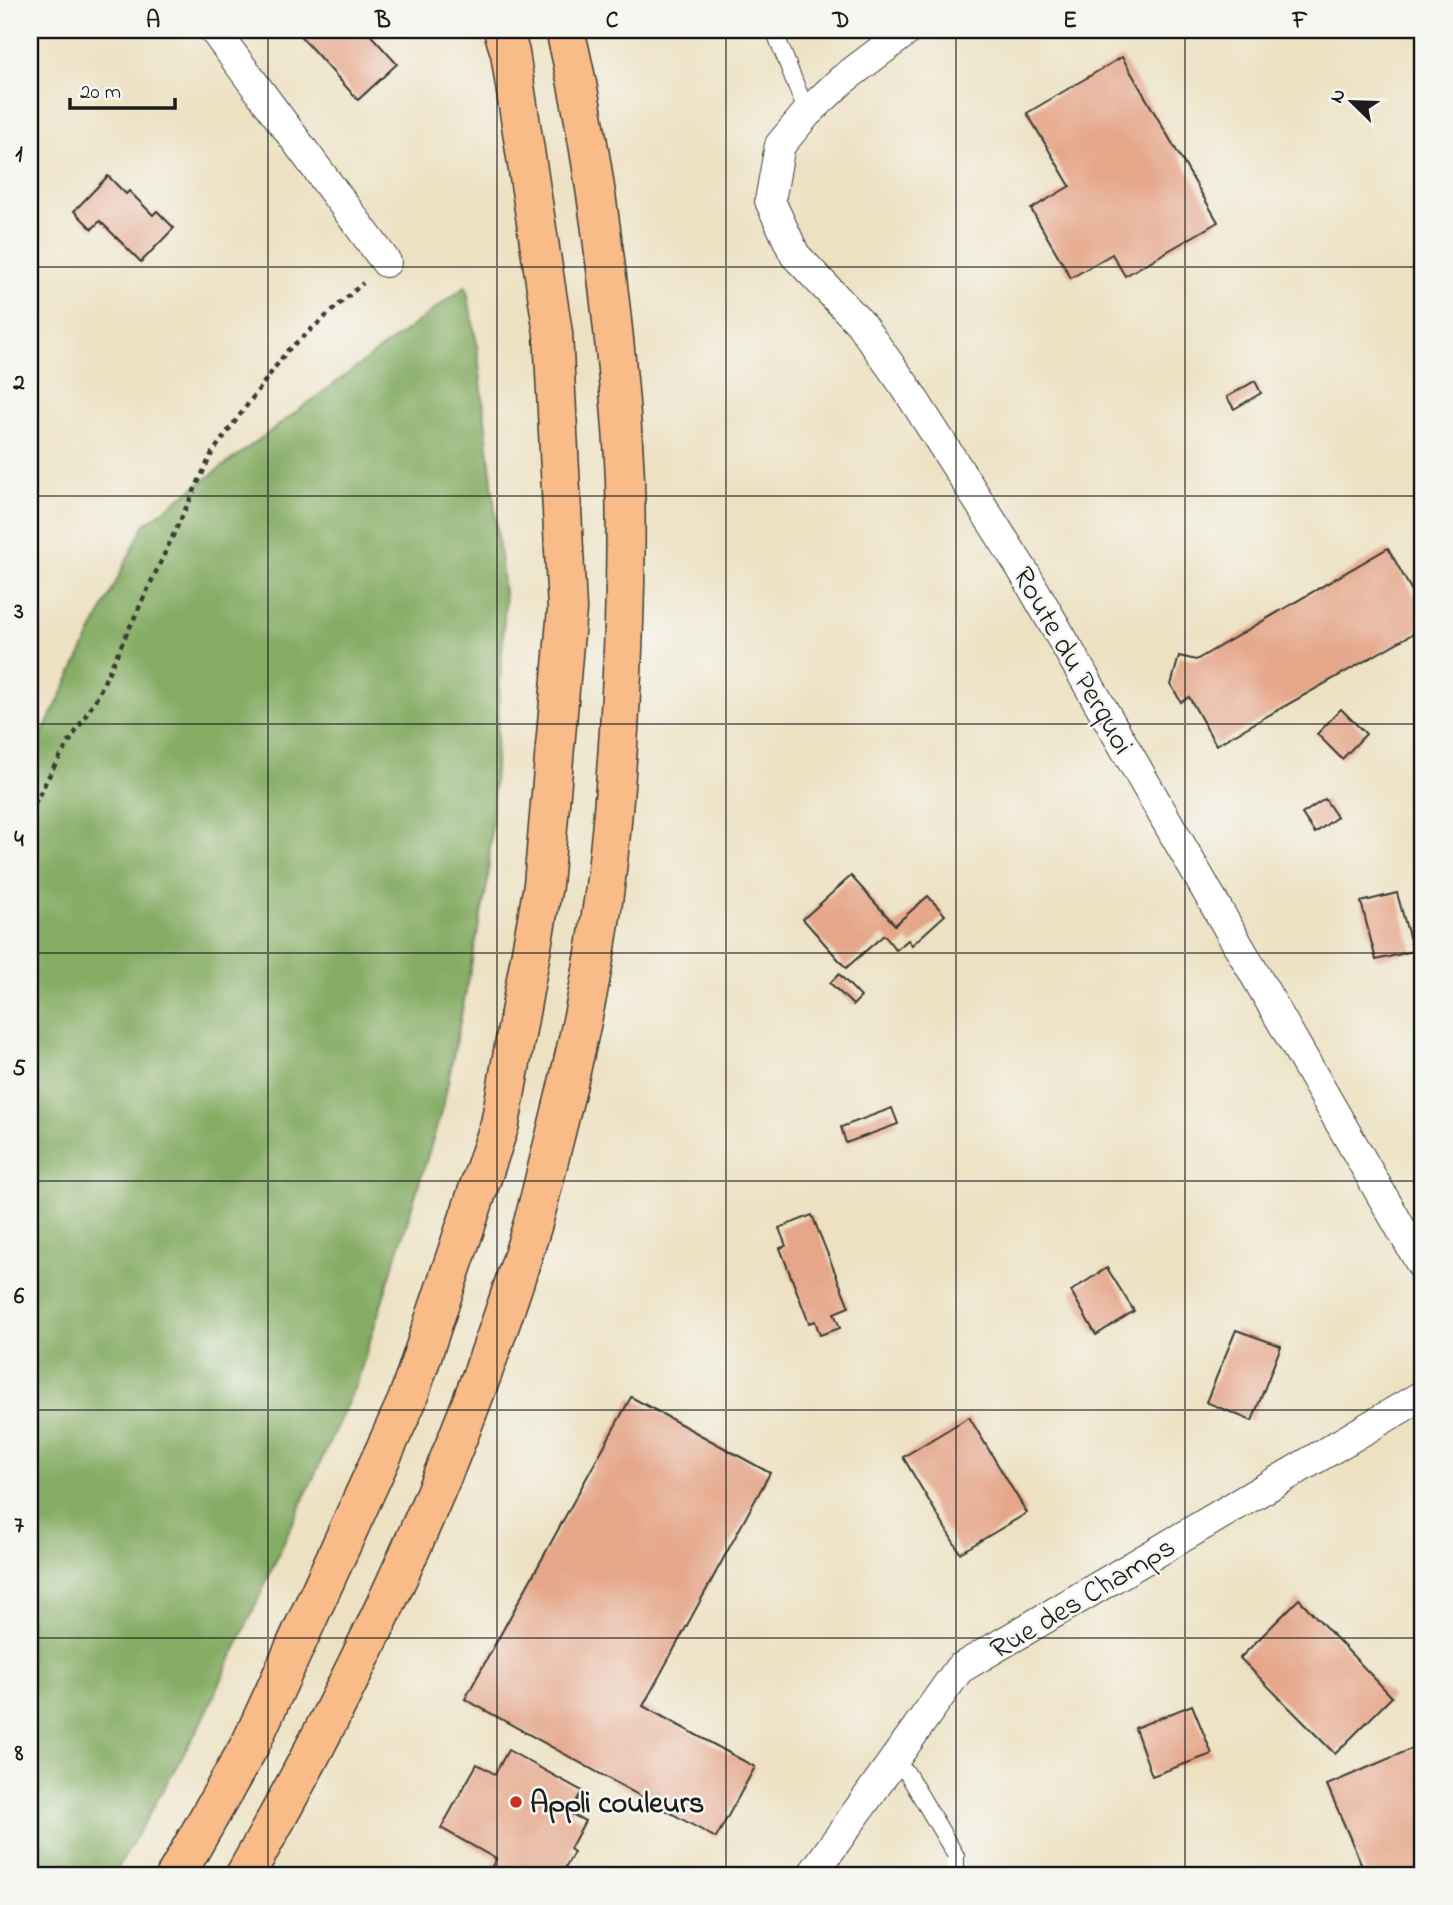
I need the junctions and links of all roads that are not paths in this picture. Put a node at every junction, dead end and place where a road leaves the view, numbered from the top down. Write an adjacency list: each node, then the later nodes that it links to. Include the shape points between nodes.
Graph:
1 (214, 30): 7 (street)
2 (503, 30): 11 (highway, via 553,332 567,610 540,898 500,1124 407,1401 251,1743)
3 (565, 30): 12 (highway, via 598,200 625,478 625,638 615,792 600,922 568,1088 534,1220 491,1353 391,1595)
4 (774, 30): 6 (lane)
5 (908, 30): 6 (street, Route du Perquoi)
6 (807, 113): 8 (street, Route du Perquoi, via 780,145 770,201 795,255 859,322 1022,569)
7 (386, 262)
8 (1423, 1267)
9 (1423, 1395): 10 (street, Rue des Champs, via 958,1669)
10 (893, 1762): 13 (street, Rue des Champs); 14 (lane, via 907,1773 956,1856)
11 (176, 1875)
12 (245, 1875)
13 (811, 1875)
14 (956, 1875)

